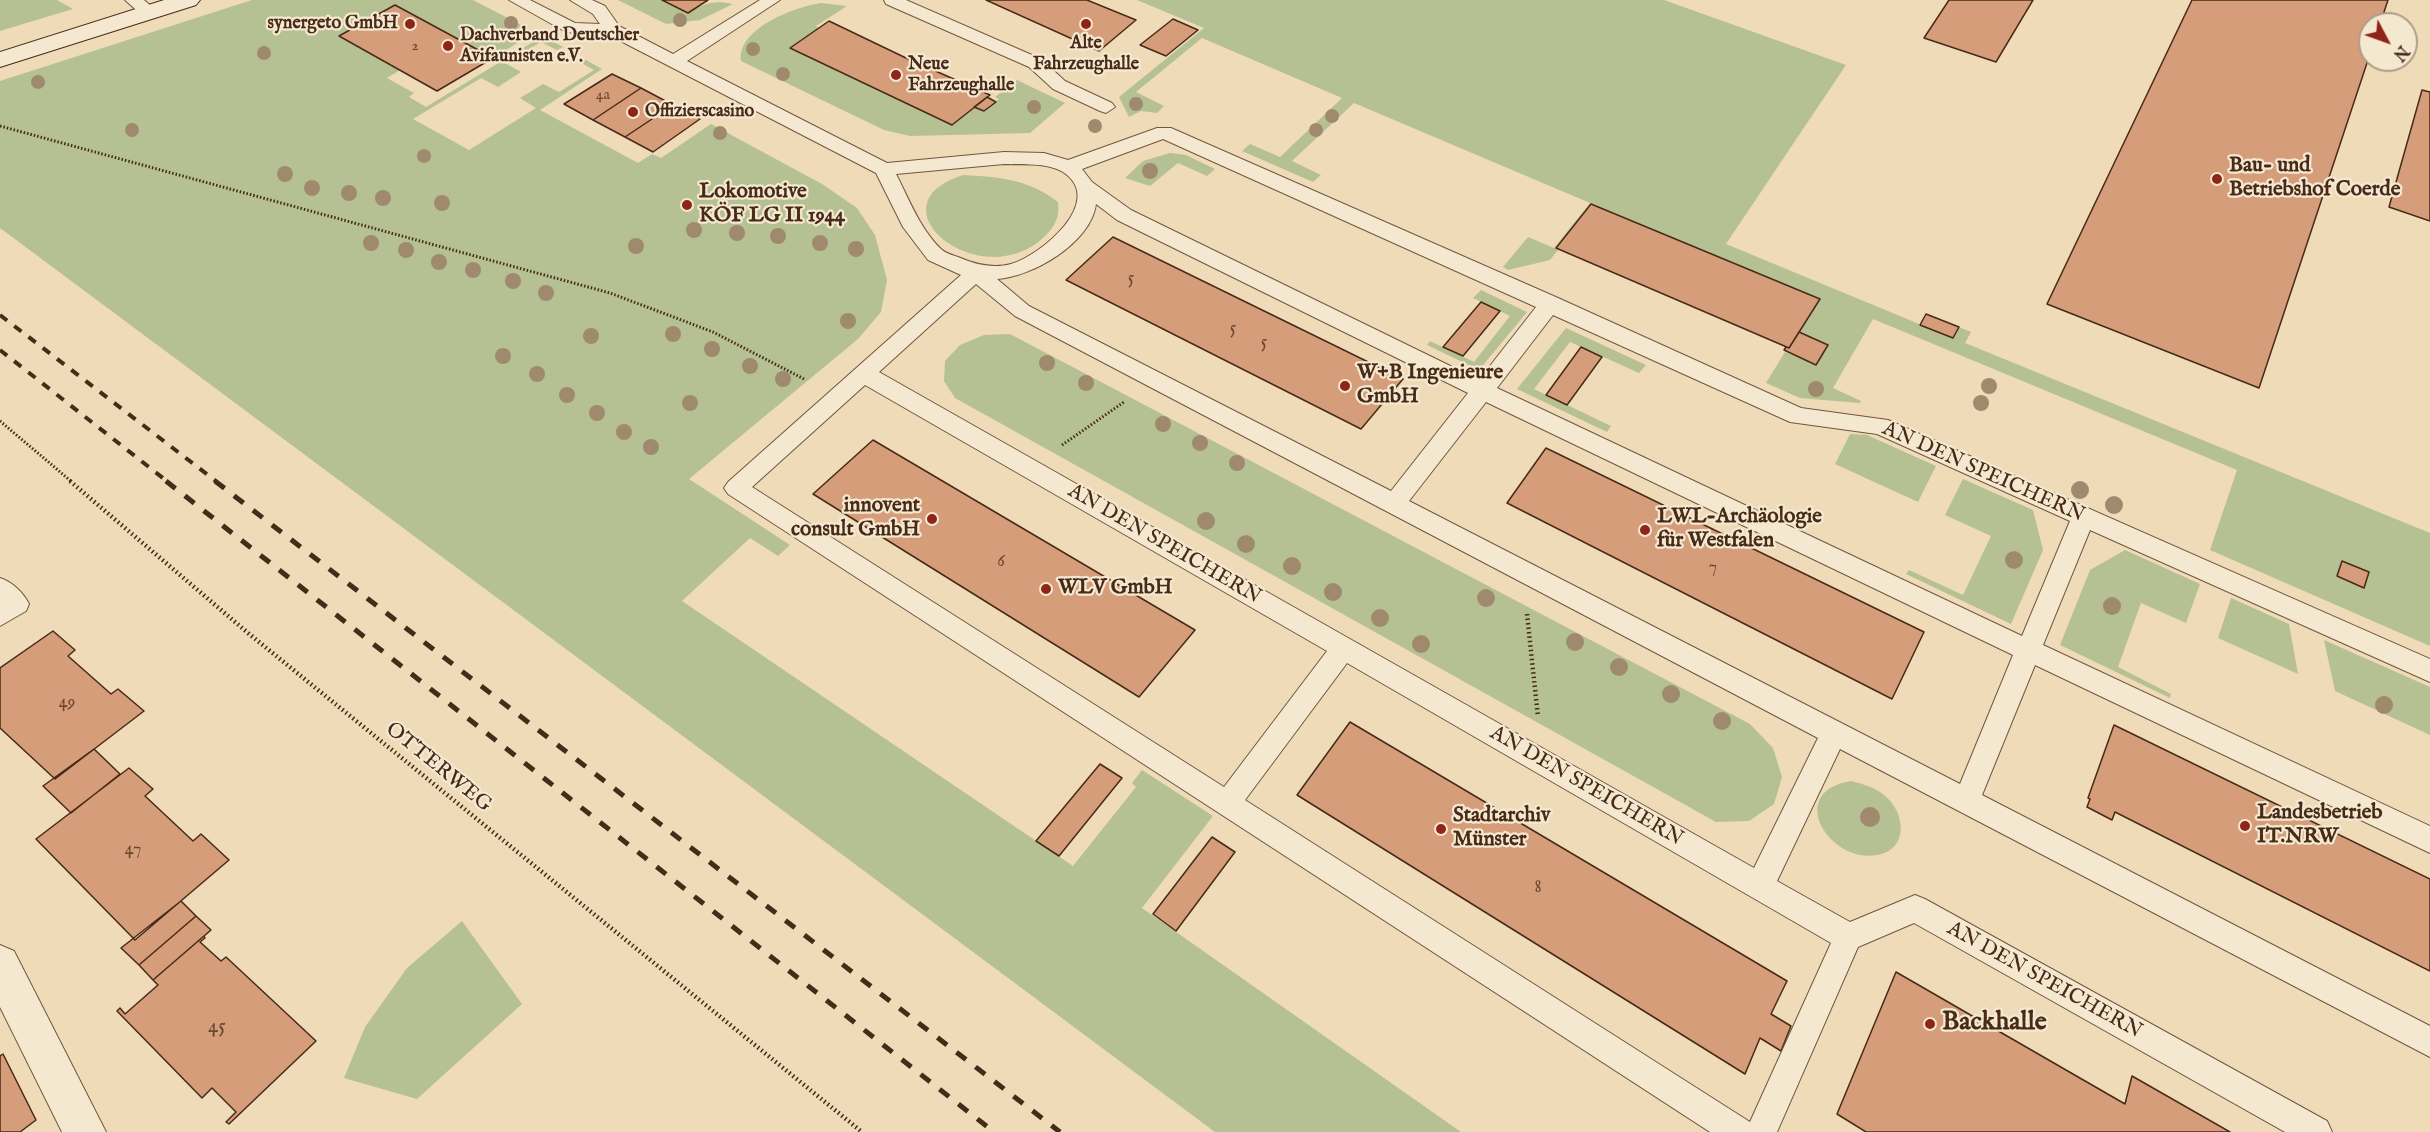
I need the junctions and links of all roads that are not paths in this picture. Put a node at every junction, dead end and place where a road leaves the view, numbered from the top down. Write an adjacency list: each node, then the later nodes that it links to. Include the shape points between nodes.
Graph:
1 (188, 0): 6 (street)
2 (517, 0): 7 (lane, via 572,28)
3 (578, 0): 7 (lane, via 599,10)
4 (772, 0): 9 (lane)
5 (892, 0): 10 (lane, via 1035,63 1059,85)
6 (141, 6): 8 (street)
7 (613, 30): 9 (lane)
8 (0, 60)
9 (674, 62): 12 (lane)
10 (1106, 107)
11 (1068, 167): 12 (lane, via 1044,159 1004,158); 13 (lane); 15 (lane, AN DEN SPEICHERN, via 1164,132)
12 (884, 169): 14 (lane, via 913,227 935,255)
13 (1085, 186): 14 (lane, via 1087,207 1075,229 1040,258 1014,271); 17 (lane, via 1124,215)
14 (976, 273): 16 (lane); 18 (lane, via 1022,311)
15 (1551, 303): 17 (lane); 19 (lane, AN DEN SPEICHERN, via 1798,416 1880,426)
16 (864, 374): 22 (lane, AN DEN SPEICHERN); 27 (lane, via 736,488)
17 (1482, 391): 18 (lane); 23 (lane)
18 (1394, 504): 25 (lane)
19 (2083, 517): 23 (lane); 24 (lane, AN DEN SPEICHERN)
20 (0, 588): 21 (lane, via 17,604)
21 (0, 616)
22 (1344, 648): 27 (lane); 29 (lane, AN DEN SPEICHERN)
23 (2028, 650): 26 (lane); 28 (lane)
24 (2430, 671)
25 (1834, 733): 26 (lane); 29 (lane)
26 (1965, 801): 32 (lane)
27 (1228, 802): 34 (lane)
28 (2430, 840)
29 (1760, 886): 30 (lane, AN DEN SPEICHERN)
30 (1848, 937): 35 (lane); 36 (lane, AN DEN SPEICHERN, via 1915,909)
31 (0, 965): 33 (street)
32 (2430, 1042)
33 (85, 1132)
34 (1738, 1132)
35 (1761, 1132)
36 (2316, 1132)

